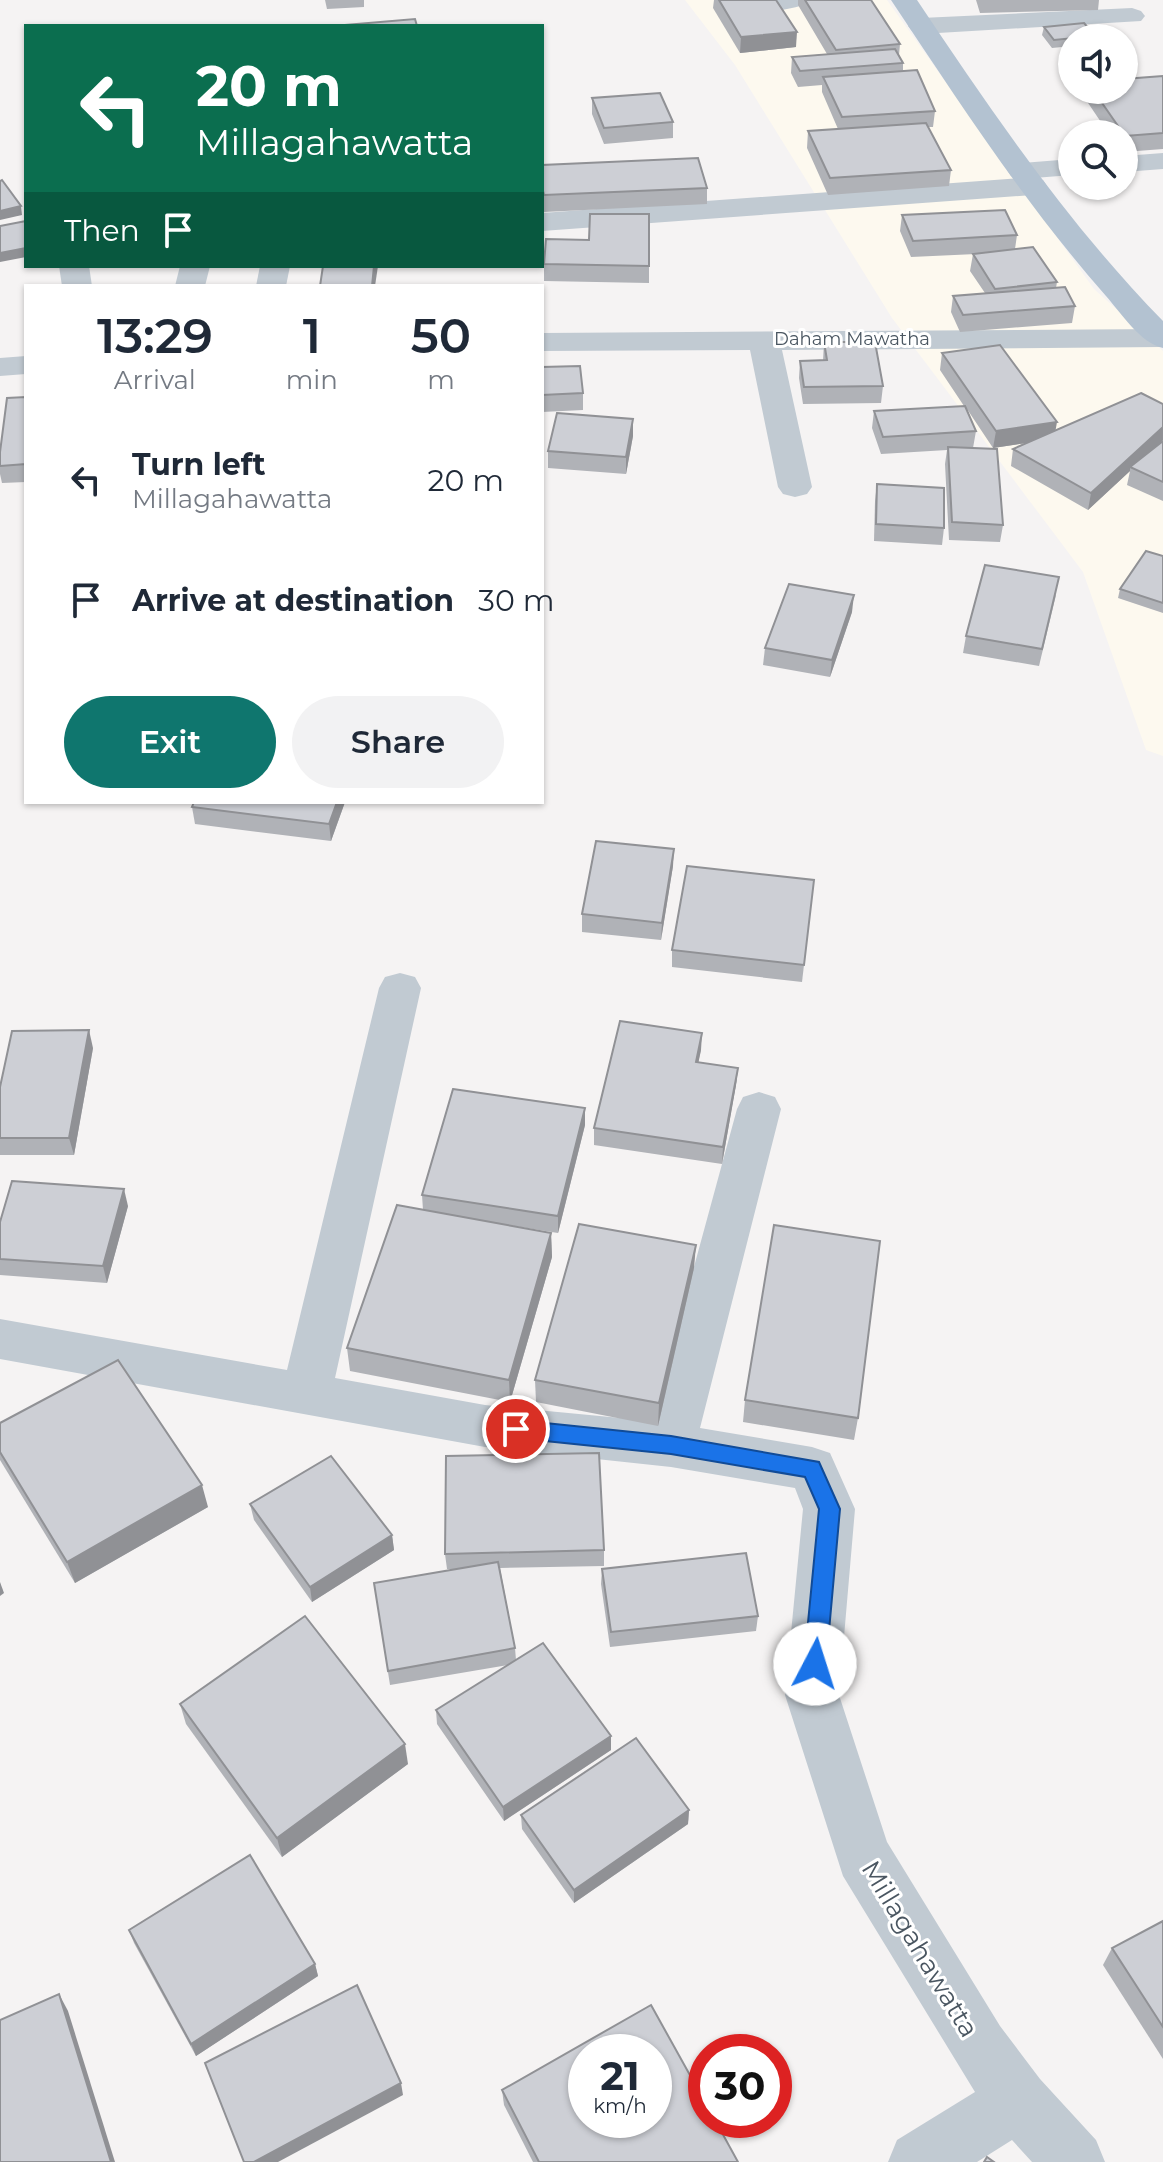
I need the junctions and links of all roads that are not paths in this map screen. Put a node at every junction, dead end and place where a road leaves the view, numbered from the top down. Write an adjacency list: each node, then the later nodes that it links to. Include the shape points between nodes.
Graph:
1 (748, 0): 2 (street)
2 (795, 0)
3 (904, 0): 5 (main road)
4 (1132, 16): 5 (street)
5 (921, 26): 9 (main road)
6 (1163, 161): 7 (street)
7 (1138, 163)
8 (1058, 170): 9 (street)
9 (1027, 178): 10 (street); 11 (main road, via 1111,287)
10 (544, 222)
11 (1163, 338): 12 (street, Daham Mawatha)
12 (764, 340): 13 (street, Daham Mawatha); 16 (street)
13 (544, 342)
14 (24, 365): 15 (street)
15 (0, 367)
16 (795, 487)
17 (400, 988): 20 (street)
18 (759, 1109): 21 (street)
19 (0, 1339): 20 (street, Millagahawatta)
20 (306, 1395): 21 (street, Millagahawatta, via 485,1426)
21 (671, 1445): 22 (street, Millagahawatta, via 812,1469 829,1509 812,1695 863,1856 979,2047)
22 (1018, 2101): 23 (street); 24 (street, Millagahawatta)
23 (919, 2162)
24 (1074, 2162)

